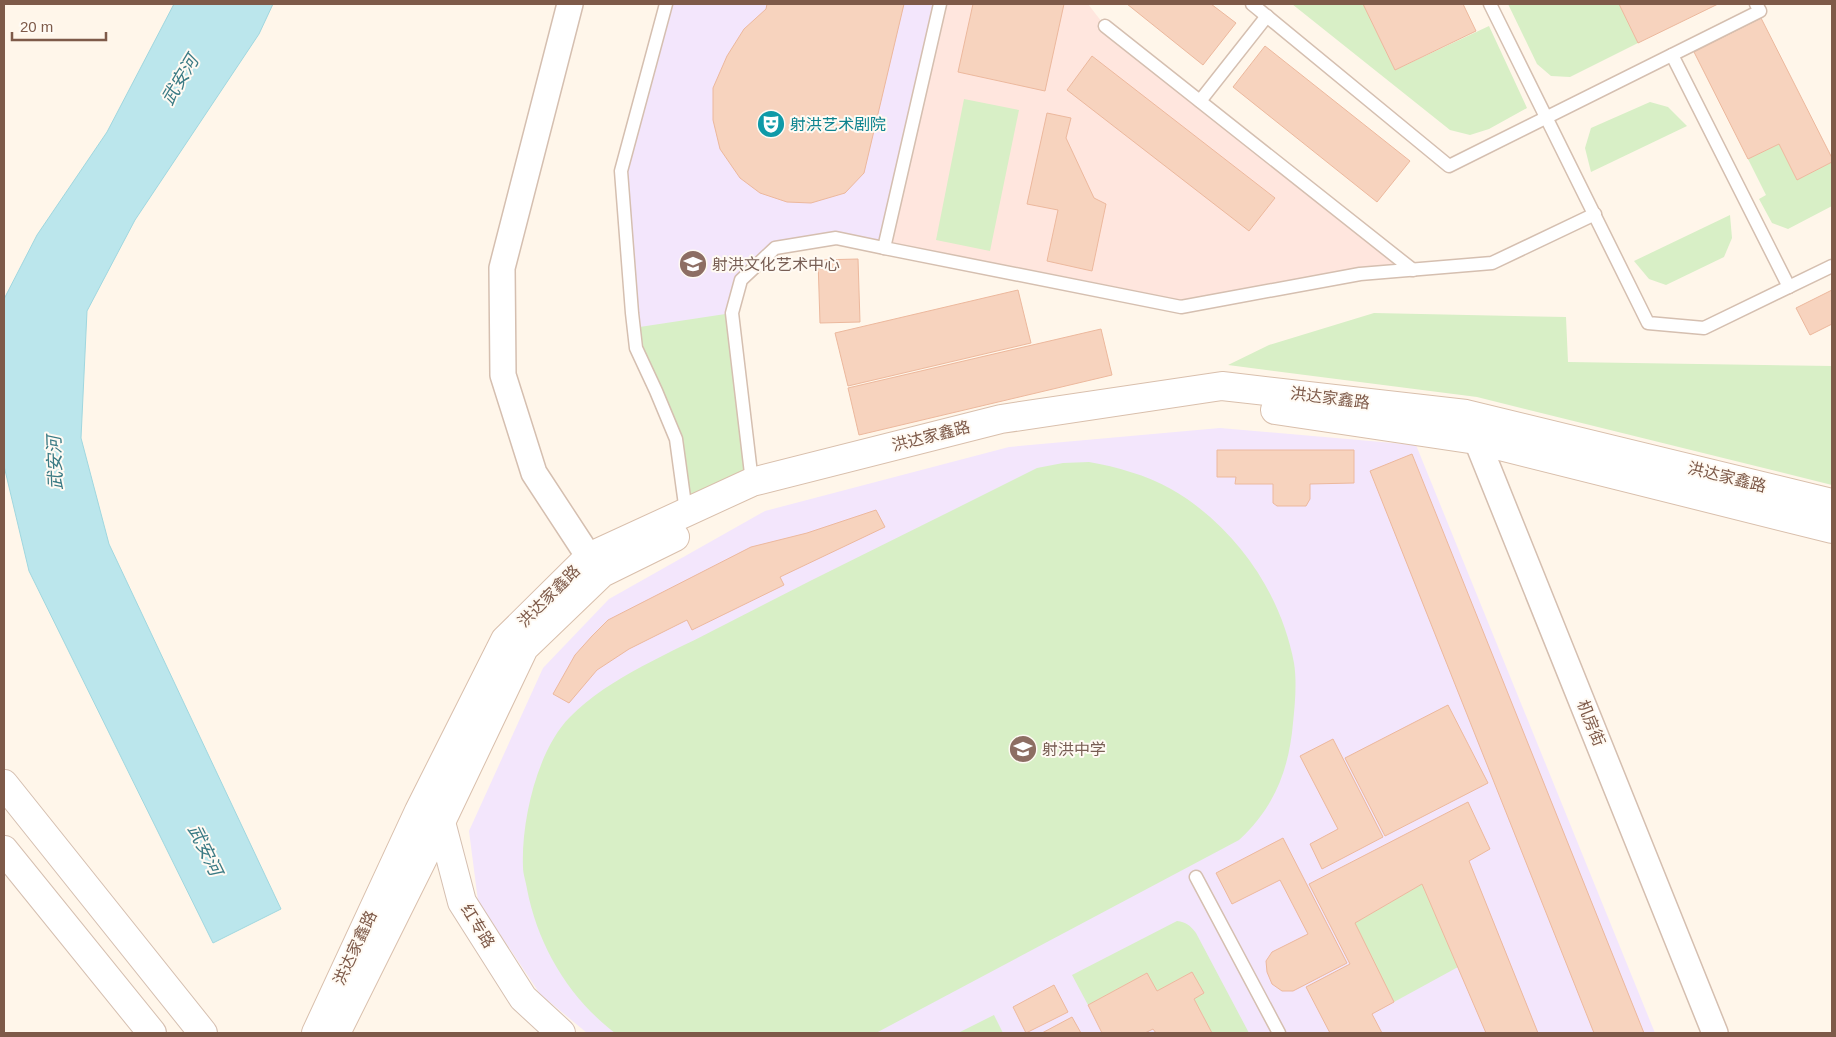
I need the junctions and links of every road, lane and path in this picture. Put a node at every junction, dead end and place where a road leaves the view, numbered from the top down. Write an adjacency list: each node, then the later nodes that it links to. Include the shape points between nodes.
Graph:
1 (570, 4): 23 (street, via 502,268 503,375 534,473)
2 (666, 4): 21 (lane, via 621,171 636,348 676,439)
3 (940, 4): 13 (lane)
4 (1252, 4): 7 (lane)
5 (1490, 4): 11 (lane)
6 (1756, 4): 9 (lane, via 1760,11)
7 (1267, 16): 10 (lane); 11 (lane, via 1449,166)
8 (1105, 26): 10 (lane)
9 (1672, 54): 11 (lane); 16 (lane)
10 (1200, 101): 15 (lane)
11 (1546, 117): 12 (lane)
12 (1595, 214): 15 (lane, via 1492,263); 16 (lane, via 1648,323 1704,328)
13 (884, 248): 15 (lane, via 1181,307 1360,274); 19 (lane, via 836,238 775,248 741,280 732,313)
14 (1832, 266): 16 (lane)
15 (1413, 270)
16 (1789, 287)
17 (1466, 414): 18 (street, 机房街); 19 (main road, 洪达家鑫路, via 1222,386 1001,419); 20 (main road, 洪达家鑫路)
18 (1476, 440): 22 (main road, 洪达家鑫路); 25 (main road, 洪达家鑫路, via 1216,401 1004,432 756,498 602,573 524,648); 34 (street, 机房街)
19 (752, 482): 21 (main road, 洪达家鑫路)
20 (1832, 503)
21 (686, 512): 23 (main road, 洪达家鑫路)
22 (1832, 529)
23 (589, 557): 25 (main road, 洪达家鑫路, via 505,640)
24 (4, 784): 29 (main road)
25 (430, 816): 30 (main road, 洪达家鑫路); 31 (main road, 洪达家鑫路); 32 (main road, 红专路, via 462,902 523,998)
26 (4, 850): 28 (main road)
27 (1196, 877): 33 (lane)
28 (152, 1033)
29 (202, 1033)
30 (316, 1033)
31 (336, 1033)
32 (561, 1033)
33 (1279, 1033)
34 (1715, 1033)

